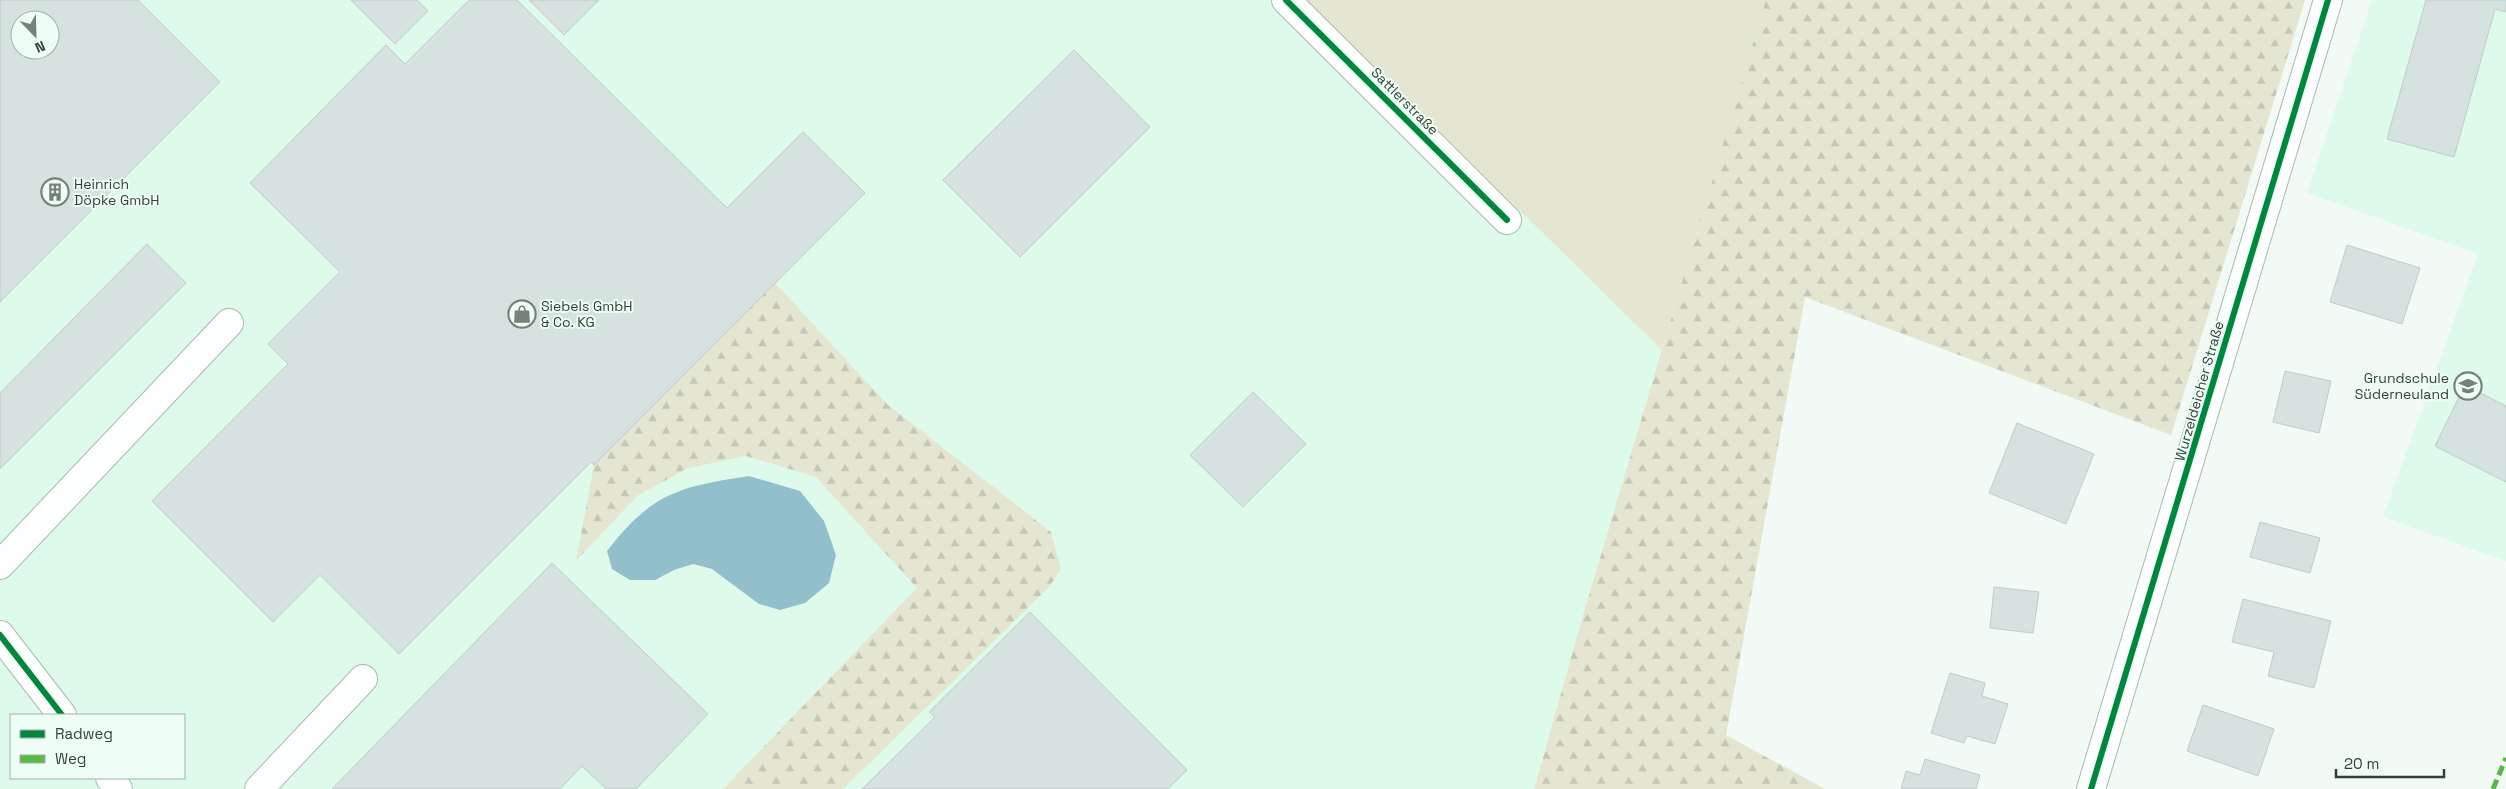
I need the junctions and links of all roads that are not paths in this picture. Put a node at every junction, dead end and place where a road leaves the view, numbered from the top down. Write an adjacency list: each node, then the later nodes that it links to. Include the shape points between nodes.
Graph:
1 (1286, 0): 3 (main road, Sattlerstraße)
2 (2328, 0): 10 (main road, Wurzeldeicher Straße)
3 (1507, 220)
4 (229, 323): 5 (main road)
5 (0, 565)
6 (0, 635): 8 (main road)
7 (363, 679): 9 (main road)
8 (61, 714)
9 (259, 789)
10 (2091, 789)

